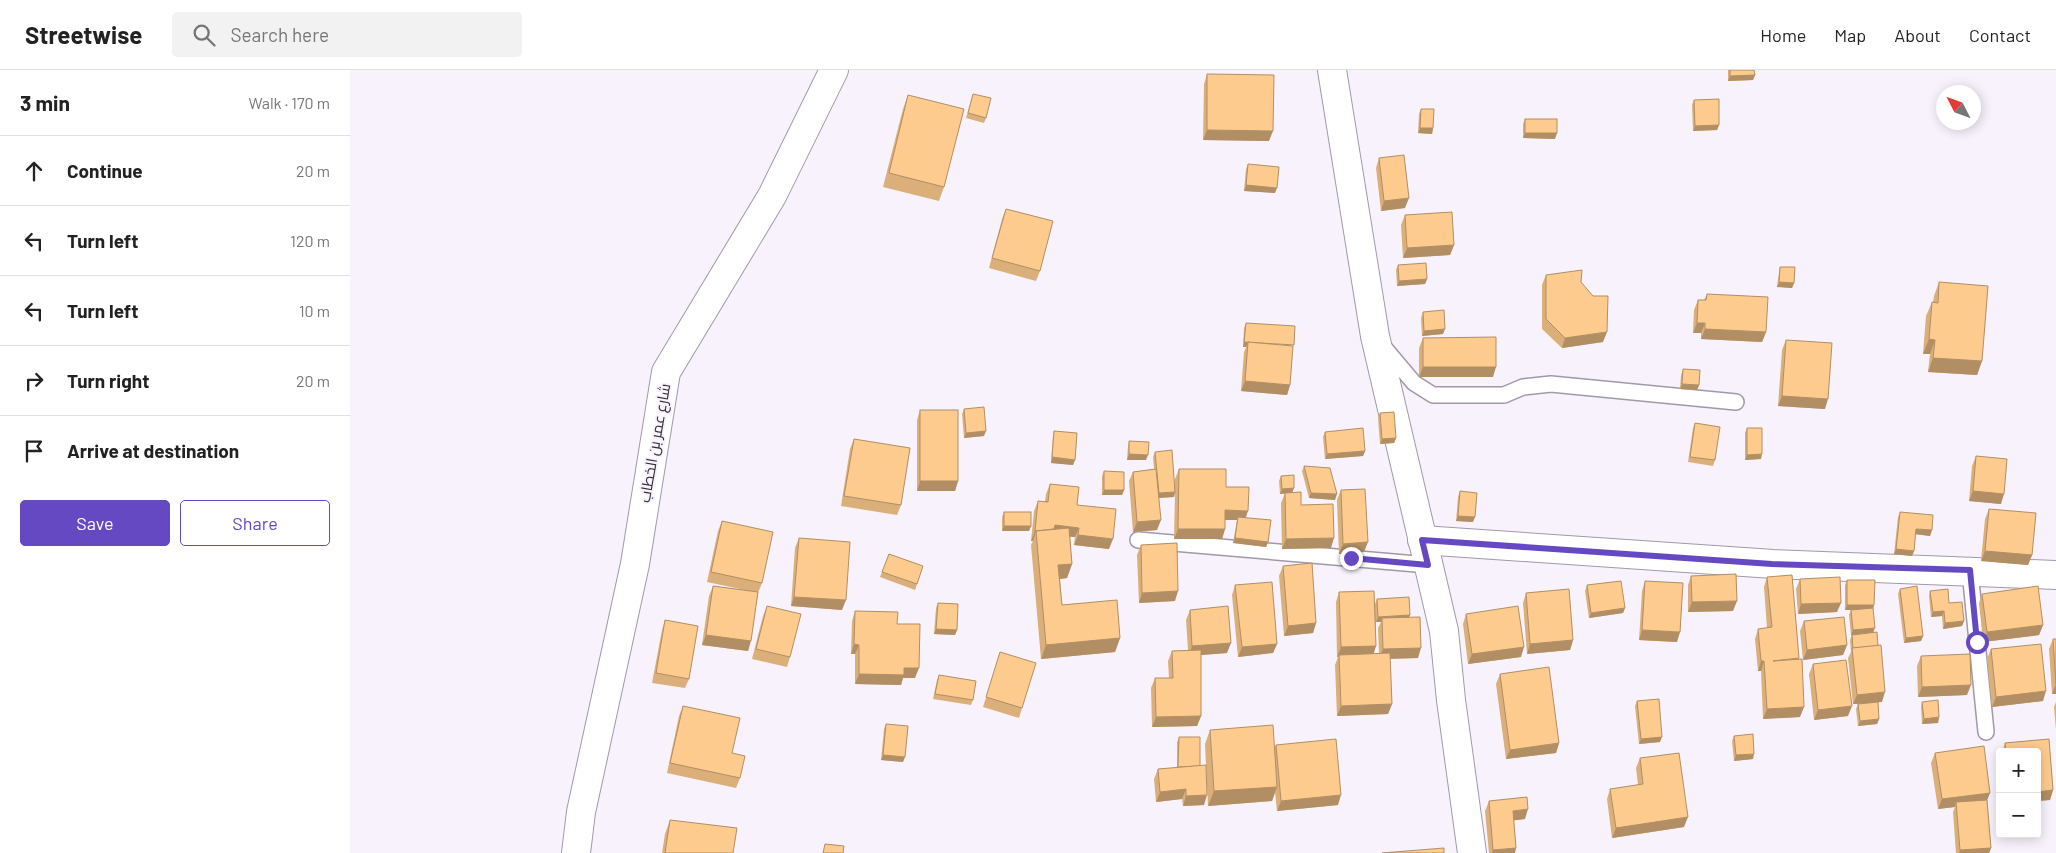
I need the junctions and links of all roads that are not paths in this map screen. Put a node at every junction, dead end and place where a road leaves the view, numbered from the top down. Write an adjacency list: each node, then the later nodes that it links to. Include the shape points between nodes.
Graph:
1 (834, 70): 10 (street, شارع عمر بن الخطاب, via 772,196 666,372 635,564 581,812)
2 (1332, 70): 3 (street)
3 (1375, 336): 4 (lane, via 1414,383 1432,395 1504,395 1523,387 1551,384); 6 (street)
4 (1736, 402)
5 (1138, 540): 6 (lane)
6 (1425, 552): 7 (street); 11 (street, via 1444,631)
7 (1970, 570): 8 (street); 9 (lane)
8 (2056, 574)
9 (1986, 732)
10 (576, 853)
11 (1472, 853)

